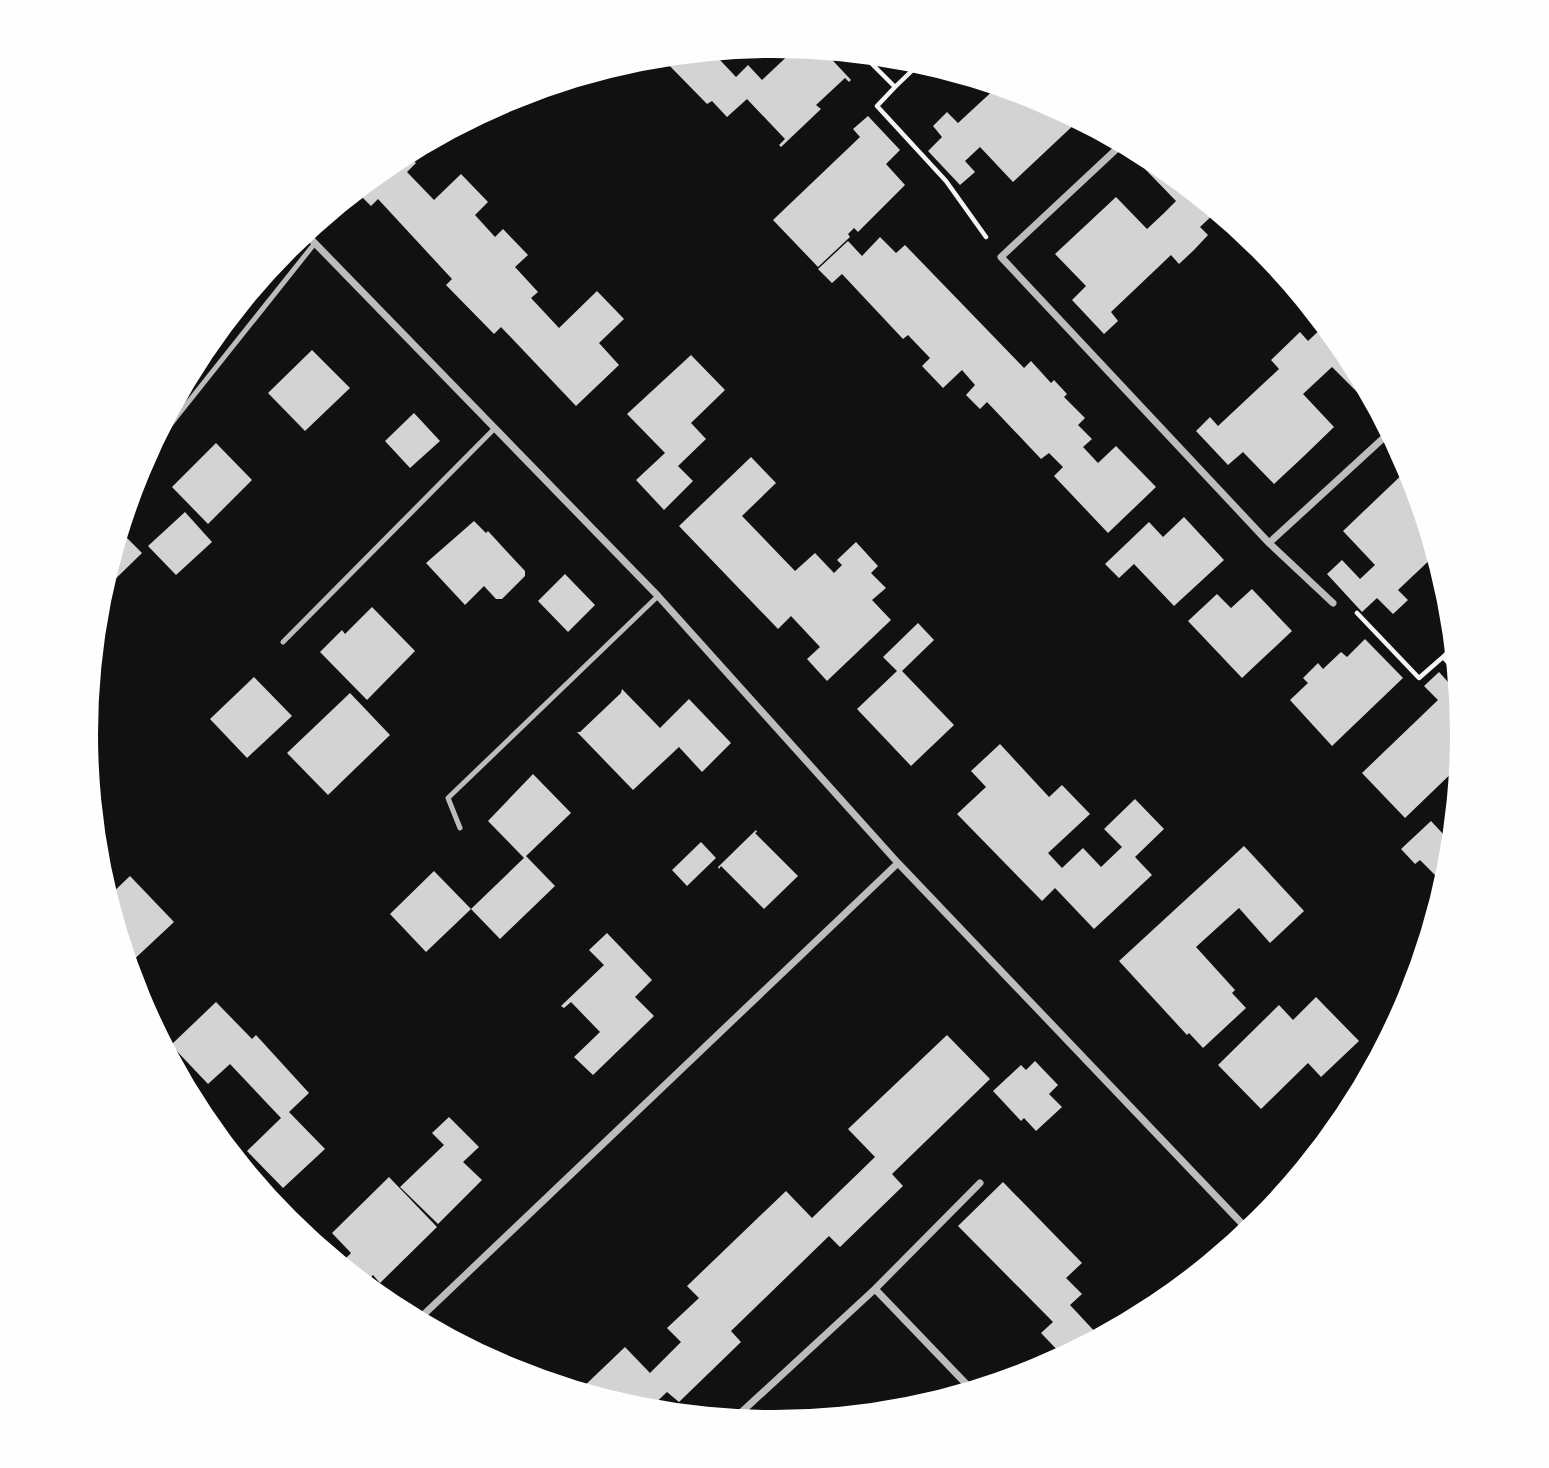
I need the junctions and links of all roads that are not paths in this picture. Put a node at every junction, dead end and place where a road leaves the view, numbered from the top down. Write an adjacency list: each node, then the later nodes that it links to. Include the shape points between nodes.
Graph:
1 (1116, 150): 7 (street, via 1001,257)
2 (313, 241): 3 (street)
3 (315, 243): 4 (lane); 5 (street)
4 (180, 412)
5 (494, 429): 8 (street); 10 (lane)
6 (1383, 439): 7 (street)
7 (1269, 543): 9 (street)
8 (658, 596): 11 (lane, via 447,798); 12 (street)
9 (1333, 603)
10 (283, 642)
11 (460, 828)
12 (898, 863): 14 (street); 16 (street)
13 (980, 1183): 15 (street)
14 (1241, 1223)
15 (875, 1289): 17 (street); 18 (street)
16 (425, 1313)
17 (965, 1382)
18 (744, 1409)

